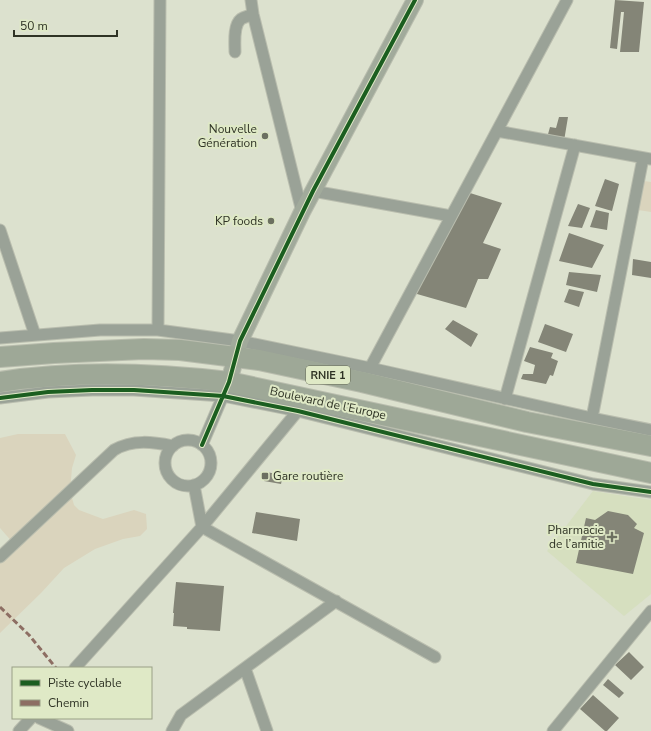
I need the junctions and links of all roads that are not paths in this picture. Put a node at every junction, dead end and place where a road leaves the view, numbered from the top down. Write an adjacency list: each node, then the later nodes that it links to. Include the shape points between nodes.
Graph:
1 (160, 0): 14 (street)
2 (251, 0): 5 (street)
3 (414, 0): 10 (street)
4 (567, 0): 7 (street)
5 (253, 14): 6 (street, via 240,20 236,27); 11 (street)
6 (235, 52)
7 (497, 131): 8 (street); 12 (street)
8 (575, 145): 9 (street); 23 (street)
9 (647, 159): 25 (street)
10 (313, 191): 11 (street); 12 (street)
11 (302, 212): 17 (street)
12 (451, 216): 19 (street)
13 (0, 230): 15 (street)
14 (158, 330): 15 (street); 17 (street)
15 (35, 334): 16 (street)
16 (0, 338)
17 (238, 349): 18 (highway, RNIE 1, via 144,349); 19 (street); 21 (street); 29 (highway, RNIE 1, via 259,360 527,422)
18 (0, 357)
19 (370, 368): 23 (street)
20 (0, 382): 21 (highway, Boulevard de l’Europe / RNIE 1, via 98,374 175,376)
21 (226, 389): 22 (street, via 92,390); 24 (highway, Boulevard de l’Europe / RNIE 1); 27 (street)
22 (0, 398)
23 (505, 399): 25 (street)
24 (302, 405): 30 (highway, Boulevard de l’Europe / RNIE 1); 32 (street, via 593,484); 33 (street)
25 (592, 418): 26 (street)
26 (651, 430)
27 (202, 445): 28 (street, via 193,440 182,441); 31 (street, via 209,452 209,472 203,480)
28 (173, 446): 31 (street, via 167,454 168,474 175,482 184,486); 34 (street, via 148,442 122,446 114,450)
29 (651, 446)
30 (651, 473)
31 (194, 485): 33 (street)
32 (651, 492)
33 (202, 527): 35 (street); 38 (street)
34 (0, 557)
35 (336, 601): 37 (street); 39 (street)
36 (651, 611): 46 (street)
37 (434, 657)
38 (76, 667)
39 (246, 668): 44 (street, via 181,715); 45 (street)
40 (30, 719): 42 (street)
41 (41, 719): 43 (street)
42 (20, 731)
43 (68, 731)
44 (172, 731)
45 (267, 731)
46 (553, 731)

